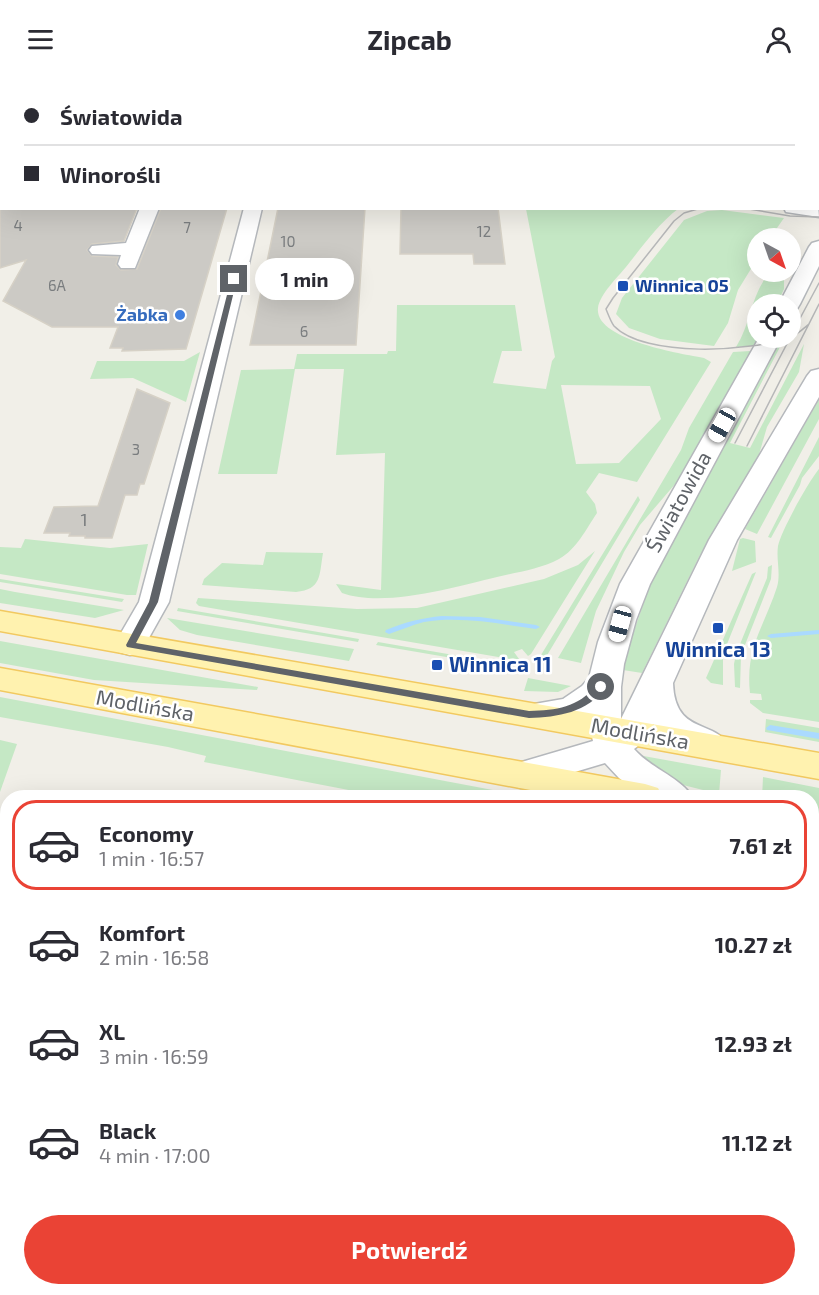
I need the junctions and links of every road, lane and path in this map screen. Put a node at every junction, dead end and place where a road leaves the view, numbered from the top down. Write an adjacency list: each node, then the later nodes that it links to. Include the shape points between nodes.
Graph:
1 (149, 210): 4 (street, via 131,257)
2 (251, 210): 9 (street, via 154,602)
3 (819, 247): 5 (street)
4 (99, 250)
5 (794, 294)
6 (765, 348): 10 (street, Światowida, via 635,584)
7 (819, 376): 12 (street, via 723,540)
8 (0, 621): 9 (main road, Modlińska)
9 (130, 645): 13 (main road, Modlińska)
10 (608, 674): 13 (street, Światowida, via 594,695 572,709 558,714); 14 (street, Światowida, via 604,688)
11 (0, 679): 17 (main road, Modlińska)
12 (657, 683): 14 (street); 15 (street, via 657,703 667,718 693,739)
13 (529, 715): 14 (main road, Modlińska)
14 (617, 736): 15 (main road, Modlińska); 17 (street); 19 (street, via 639,774)
15 (713, 747): 16 (main road, Modlińska)
16 (819, 766)
17 (521, 775): 18 (main road, Modlińska)
18 (602, 790)
19 (663, 790)

